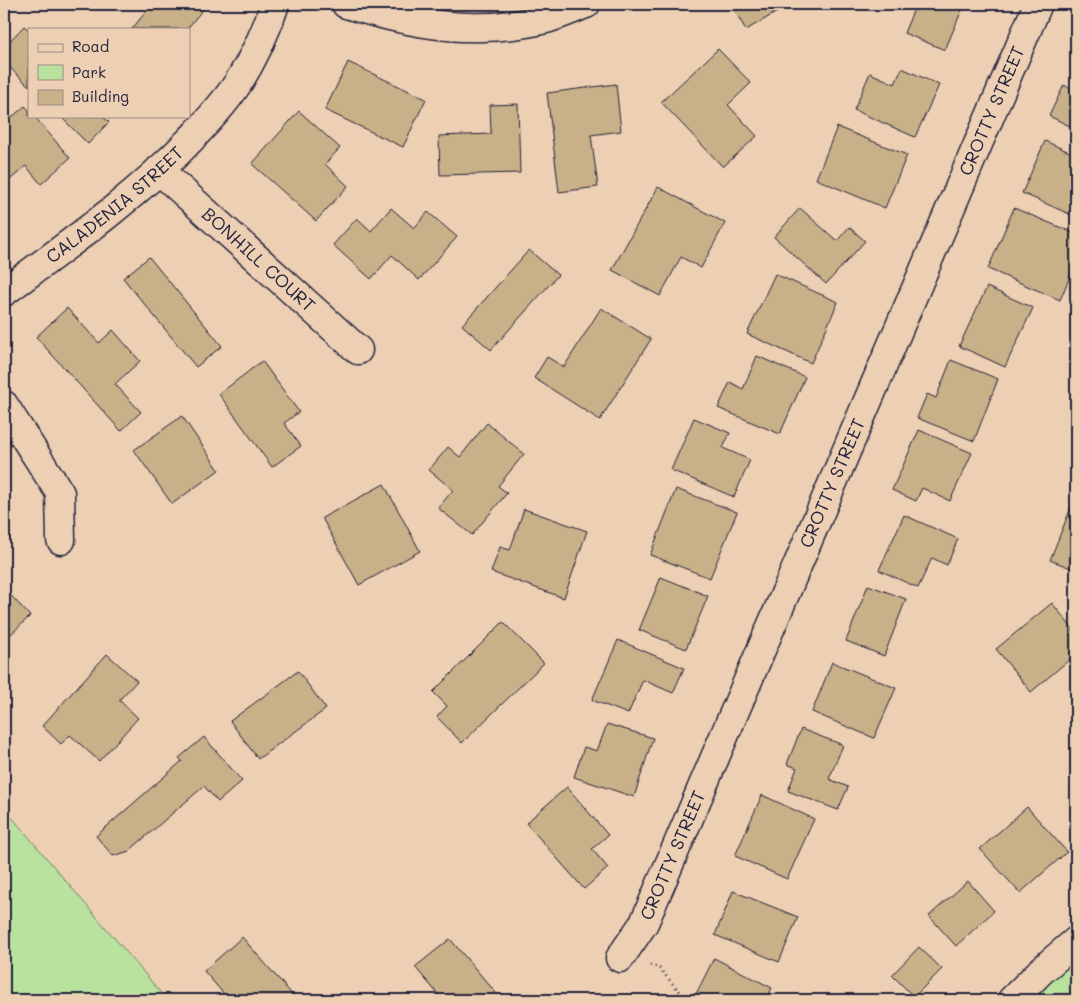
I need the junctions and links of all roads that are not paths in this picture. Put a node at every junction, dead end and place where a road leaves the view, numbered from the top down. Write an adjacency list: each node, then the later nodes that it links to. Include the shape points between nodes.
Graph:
1 (275, 4): 5 (street, CALADENIA STREET, via 256,52 238,84 211,118)
2 (346, 4): 3 (street, via 410,21 482,28 514,26)
3 (586, 4)
4 (1038, 4): 11 (street, CROTTY STREET, via 644,923)
5 (159, 170): 6 (street, CALADENIA STREET); 7 (street, BONHILL COURT)
6 (4, 292)
7 (358, 350)
8 (4, 405): 9 (street, via 60,493)
9 (62, 540)
10 (1076, 940): 12 (street)
11 (620, 958)
12 (1012, 1000)

